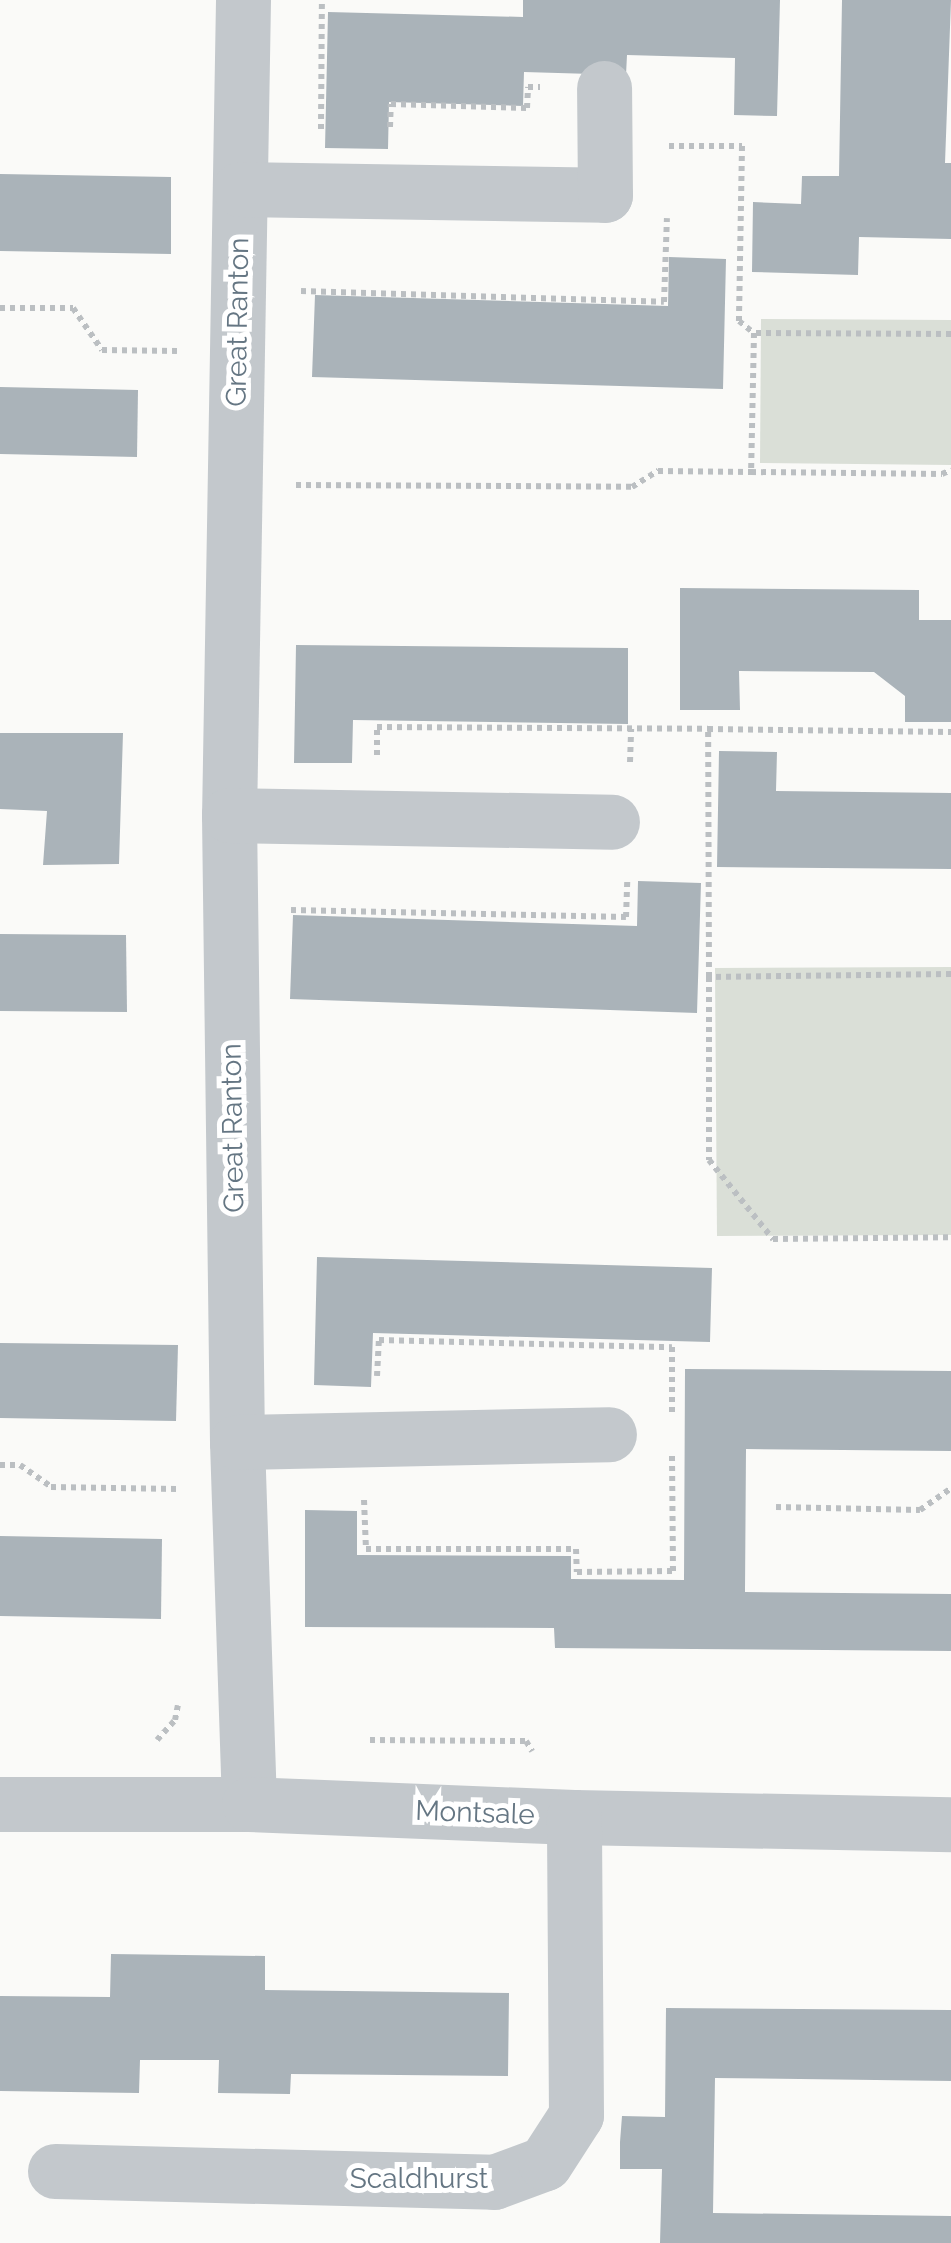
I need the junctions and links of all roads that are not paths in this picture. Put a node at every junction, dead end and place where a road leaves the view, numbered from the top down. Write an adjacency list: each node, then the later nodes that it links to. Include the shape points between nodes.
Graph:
1 (243, 0): 3 (street, Great Ranton)
2 (604, 88): 3 (street, via 605,194)
3 (240, 190): 4 (street, Great Ranton)
4 (229, 815): 5 (street); 7 (street, Great Ranton)
5 (612, 822)
6 (609, 1434): 7 (street)
7 (238, 1442): 9 (street, Great Ranton)
8 (0, 1804): 9 (street, Montsale)
9 (249, 1804): 10 (street, Montsale)
10 (574, 1817): 11 (street, Montsale); 12 (street, Scaldhurst, via 576,2116 545,2162 494,2182)
11 (951, 1824)
12 (56, 2171)

